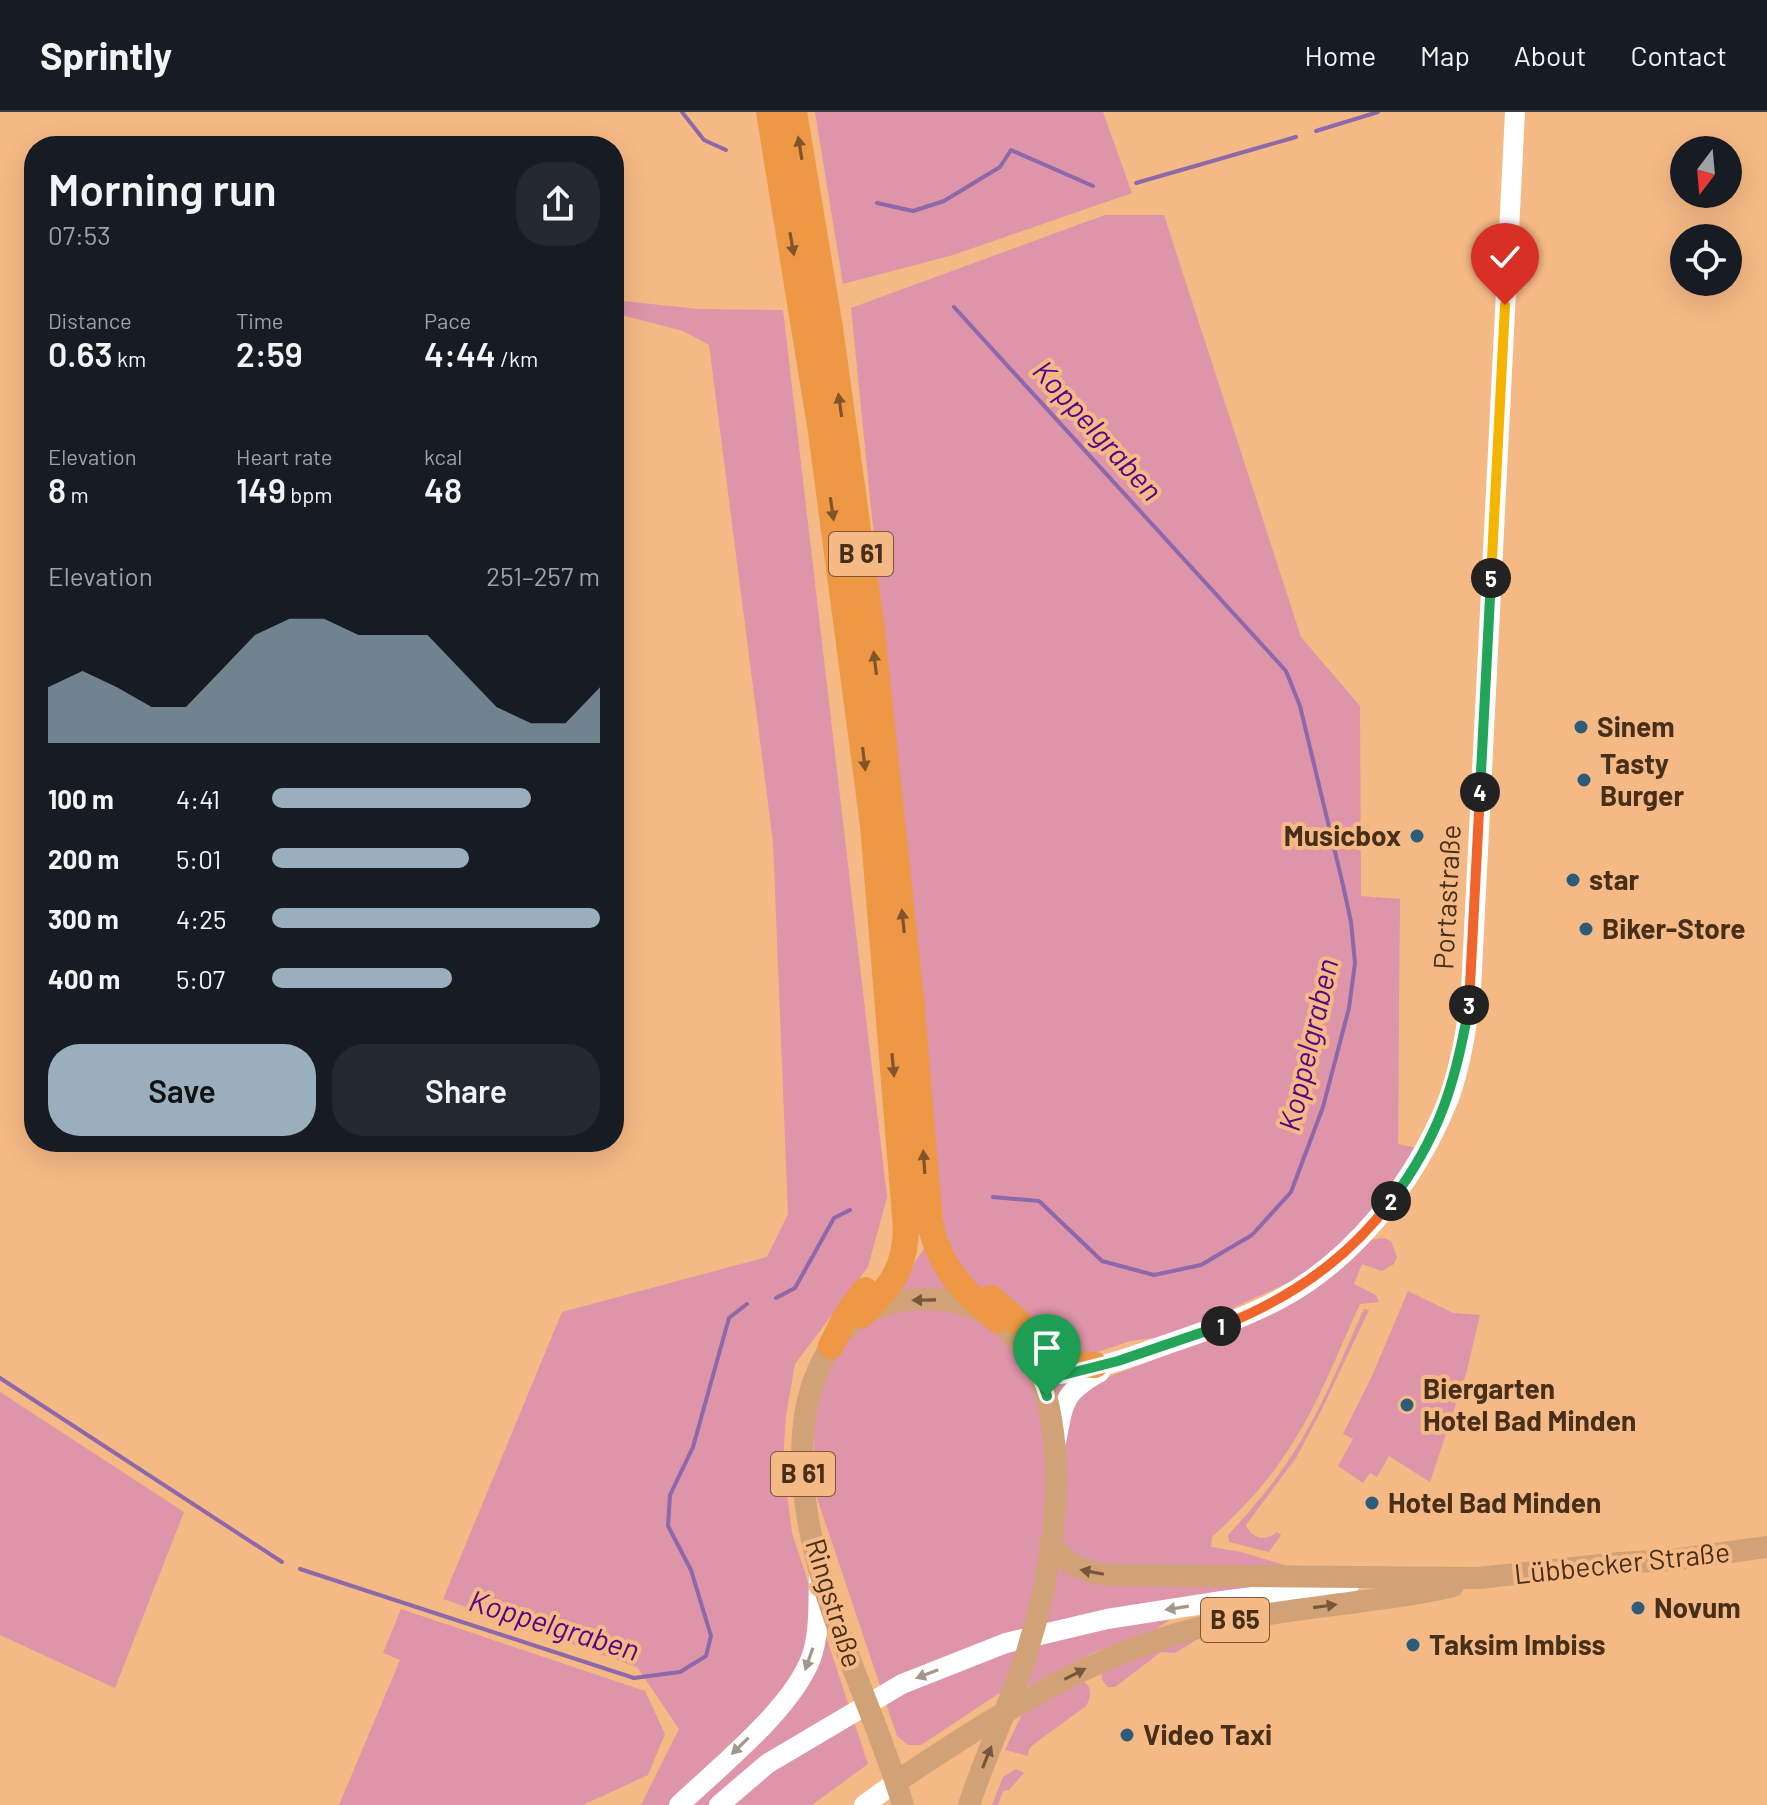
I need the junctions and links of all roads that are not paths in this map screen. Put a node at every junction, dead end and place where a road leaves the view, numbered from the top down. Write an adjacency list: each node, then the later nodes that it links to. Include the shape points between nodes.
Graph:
1 (769, 112): 4 (highway, B 61, one-way to 4, via 821,432 873,825)
2 (794, 112): 5 (highway, B 61, one-way to 2, via 928,1210 871,623)
3 (1515, 112): 9 (main road, Portastraße, via 1471,990 1448,1101 1407,1180 1379,1218 1317,1275 1248,1315)
4 (902, 1195): 6 (highway, B 61, via 902,1265); 8 (highway, via 884,1261)
5 (936, 1247): 7 (highway, B 61, via 958,1284); 9 (highway, via 1017,1321 1045,1355 1065,1363)
6 (862, 1315): 7 (main road, Ringstraße / B 61, one-way to 6, via 948,1300 924,1299); 8 (main road, Ringstraße / B 61)
7 (998, 1320): 10 (main road, B 61)
8 (831, 1346): 14 (main road, Ringstraße / B 61, via 813,1383 803,1432 804,1477)
9 (1106, 1363): 10 (main road, Portastraße, via 1059,1376); 11 (main road, Portastraße, via 1068,1394)
10 (1039, 1373): 11 (main road, B 61)
11 (1055, 1445): 12 (main road, B 61)
12 (1051, 1533): 16 (main road, B 65, one-way to 12, via 1108,1575 1066,1562); 17 (main road, B 61, via 1041,1597)
13 (1767, 1547): 15 (main road, Lübbecker Straße / B 65)
14 (818, 1562): 18 (main road, Ringstraße / B 61); 19 (main road, one-way to 19, via 815,1638 804,1674 778,1710)
15 (1478, 1578): 16 (main road, Lübbecker Straße / B 65); 17 (main road, Lübbecker Straße / B 65, one-way to 15, via 1163,1636 1257,1615 1420,1594)
16 (1393, 1579): 20 (main road, one-way to 20, via 1136,1614 1006,1643 902,1684 767,1764)
17 (1006, 1709): 18 (main road, Lübbecker Straße / B 65); 23 (main road, B 61, one-way to 17)
18 (896, 1782): 21 (main road); 22 (main road, Ringstraße / B 61)
19 (679, 1805)
20 (719, 1805)
21 (864, 1805)
22 (903, 1805)
23 (969, 1805)

